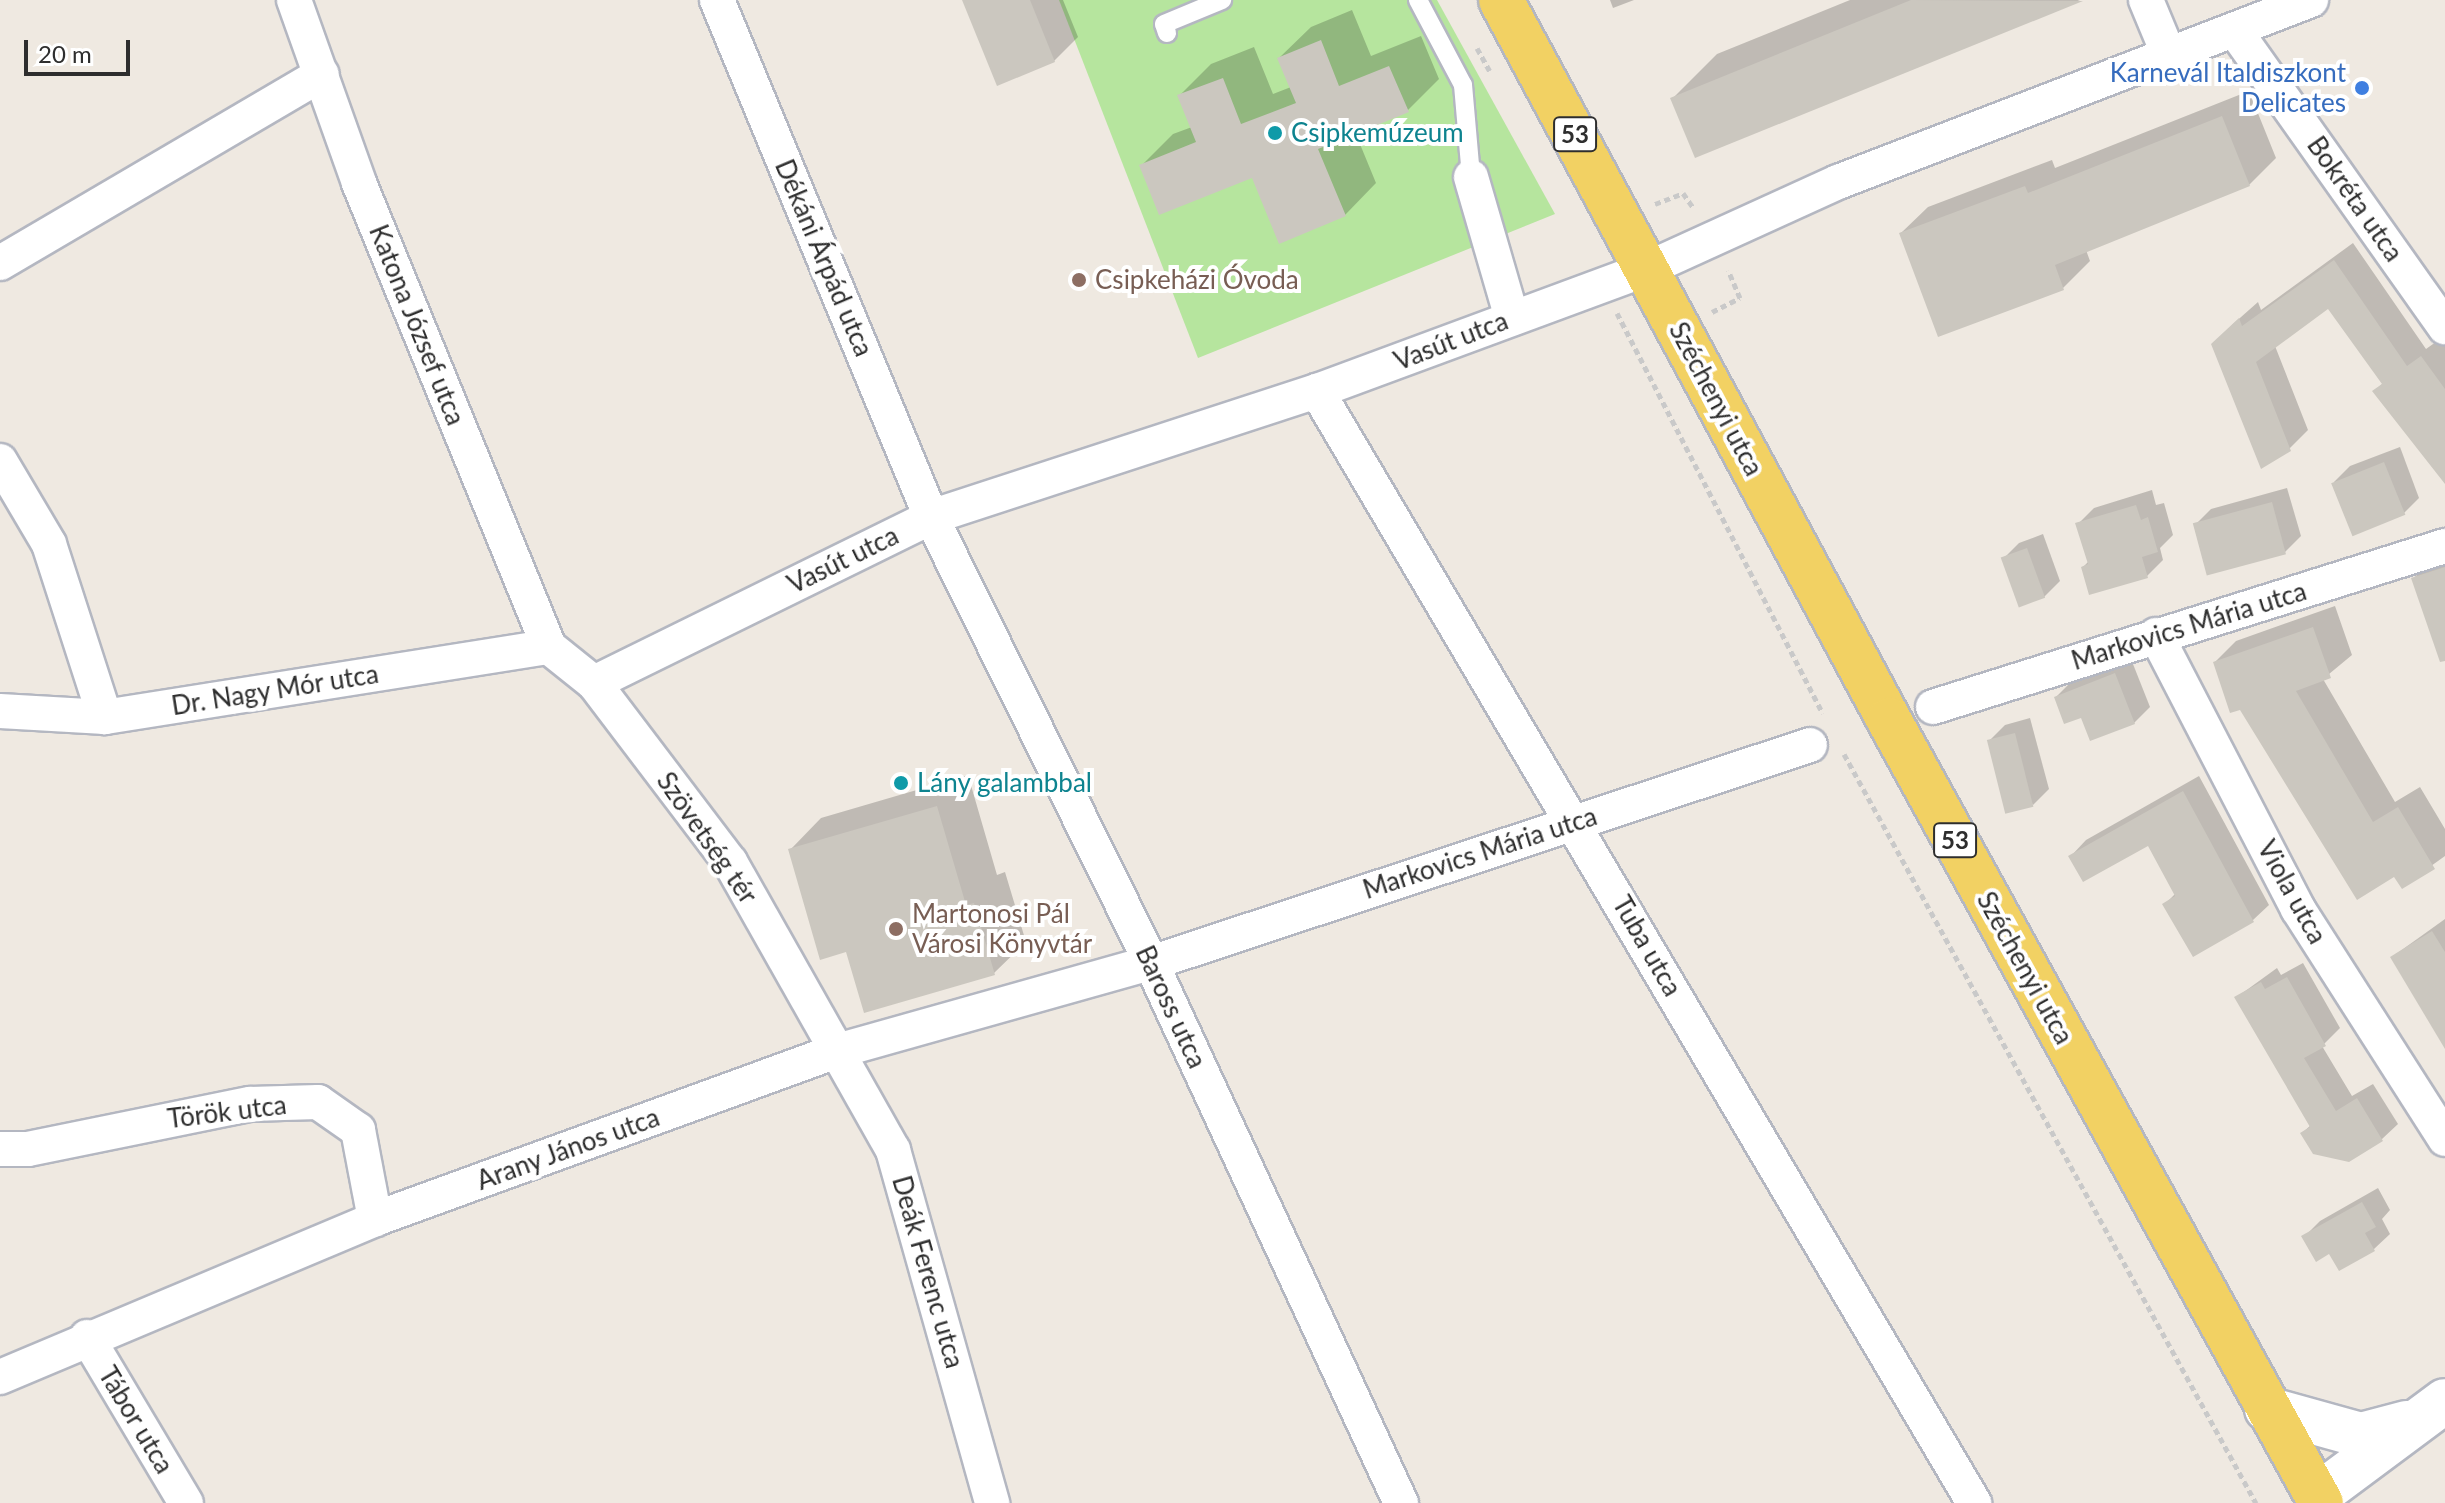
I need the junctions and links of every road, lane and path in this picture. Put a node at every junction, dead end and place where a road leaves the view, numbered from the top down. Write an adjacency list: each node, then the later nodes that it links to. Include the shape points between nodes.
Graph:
1 (294, 0): 12 (street, Katona József utca)
2 (717, 0): 22 (street, Dékáni Árpád utca)
3 (1222, 0): 9 (lane, via 1164,24)
4 (1418, 0): 14 (lane, via 1463,85)
5 (1501, 0): 16 (main road, 53)
6 (2146, 0): 11 (street)
7 (2311, 0): 8 (street, Vasút utca)
8 (2236, 32): 11 (street, Vasút utca); 19 (street, Bokréta utca)
9 (1167, 33)
10 (1474, 41): 13 (path)
11 (2168, 53): 16 (street, Vasút utca, via 1838,182)
12 (322, 74): 15 (street); 25 (street, Katona József utca, via 359,183)
13 (1497, 82)
14 (1471, 177): 18 (street)
15 (0, 263)
16 (1649, 268): 17 (street, Vasút utca); 39 (main road, Széchenyi utca / 53)
17 (1605, 284): 18 (street, Vasút utca); 30 (path, via 1632,350)
18 (1512, 318): 20 (street, Vasút utca)
19 (2445, 327)
20 (1317, 391): 22 (street, Vasút utca); 31 (street, Tuba utca)
21 (0, 461): 29 (street, via 49,544)
22 (931, 517): 26 (street, Vasút utca); 32 (street, Baross utca)
23 (2445, 546): 24 (street, Markovics Mária utca)
24 (2156, 635): 27 (street, Markovics Mária utca); 34 (street, Viola utca, via 2298,909)
25 (549, 647): 26 (street, Szövetség tér); 29 (street, Dr. Nagy Mór utca)
26 (594, 683): 33 (street, Szövetség tér, via 730,862)
27 (1933, 707)
28 (0, 711): 29 (street, Dr. Nagy Mór utca)
29 (105, 717)
30 (1827, 739): 31 (street, Markovics Mária utca); 46 (path)
31 (1575, 822): 32 (street, Markovics Mária utca); 45 (street, Tuba utca)
32 (1151, 963): 33 (street, Arany János utca); 44 (street, Baross utca)
33 (837, 1051): 36 (street, Arany János utca); 43 (street, Deák Ferenc utca, via 893,1150)
34 (2445, 1139)
35 (0, 1149): 36 (street, Török utca, via 28,1149 250,1104 318,1102 358,1130)
36 (375, 1219): 37 (street, Arany János utca)
37 (87, 1337): 38 (street, Arany János utca); 42 (street, Tábor utca)
38 (0, 1377)
39 (2267, 1409): 40 (main road, via 2361,1435); 41 (main road, Széchenyi utca / 53)
40 (2432, 1410): 41 (main road)
41 (2316, 1501)
42 (186, 1503)
43 (992, 1503)
44 (1401, 1503)
45 (1974, 1503)
46 (2256, 1503)

